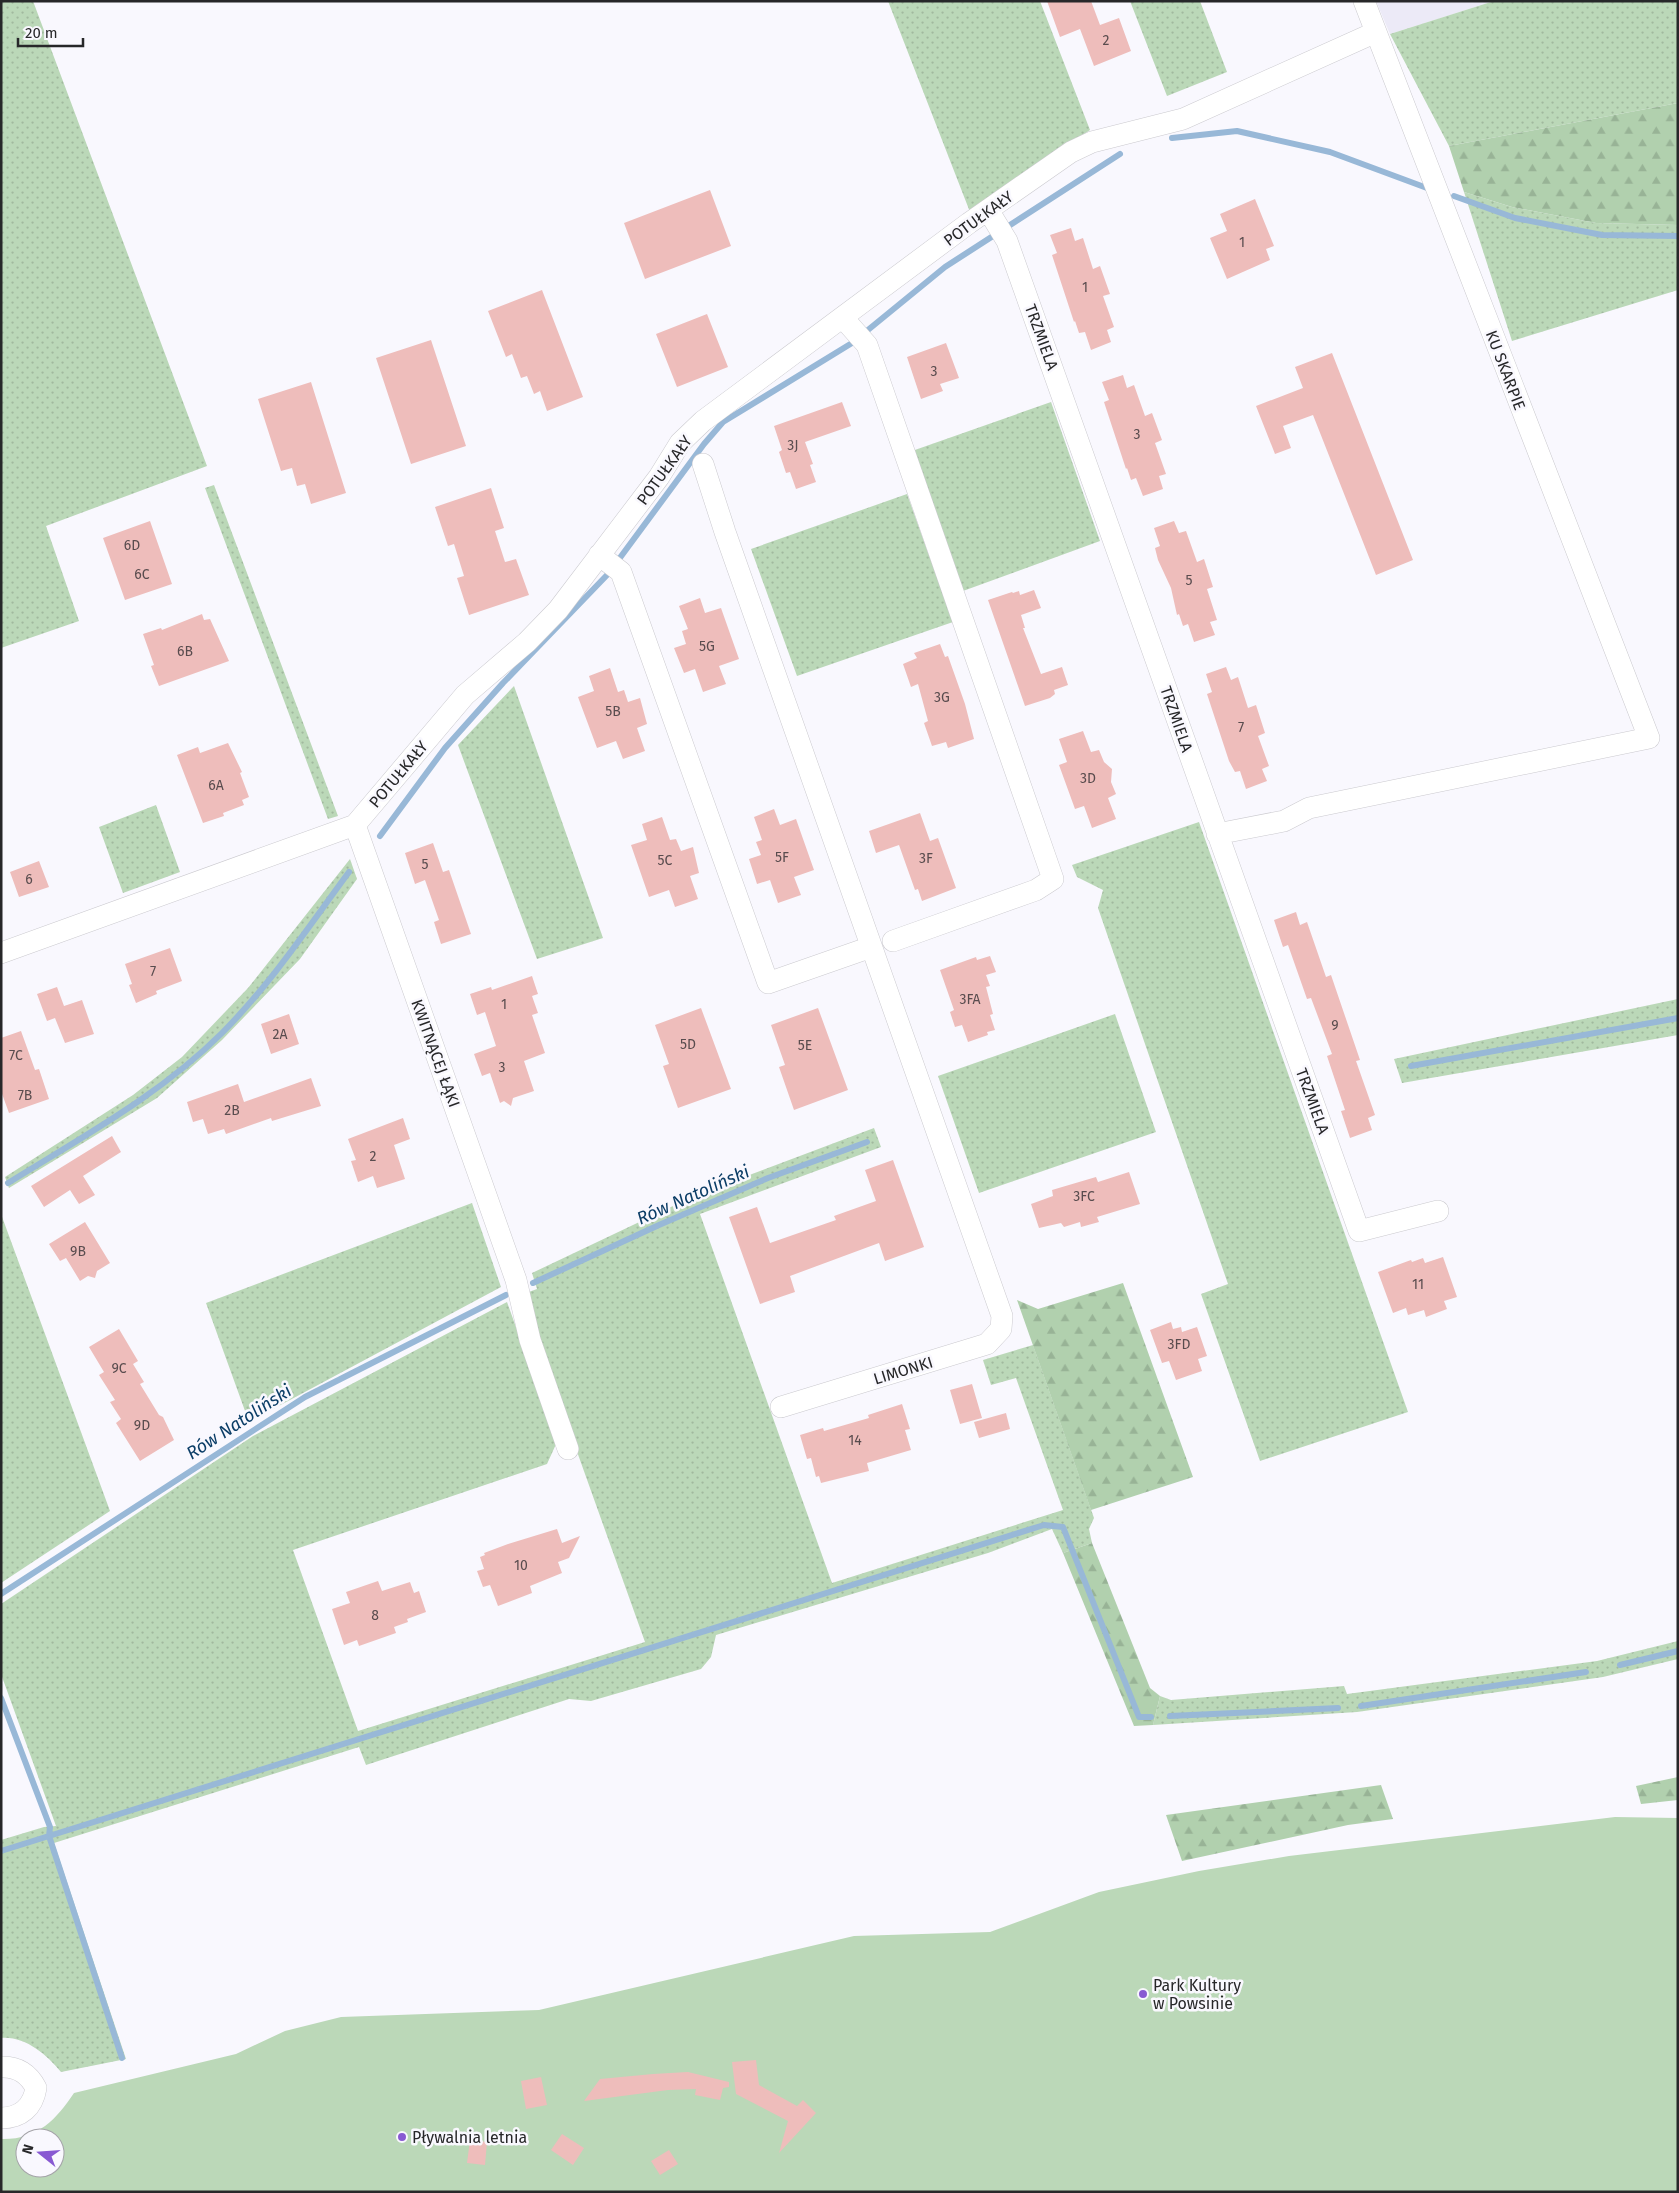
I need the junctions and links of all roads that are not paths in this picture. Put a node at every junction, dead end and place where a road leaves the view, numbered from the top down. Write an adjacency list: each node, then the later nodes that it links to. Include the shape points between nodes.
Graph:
1 (1364, 1): 2 (street, KU SKARPIE)
2 (1376, 32): 3 (street, POTUŁKAŁY, via 1183,118 1092,142 1071,152); 8 (street, KU SKARPIE, via 1649,738 1309,808 1284,820)
3 (991, 216): 4 (street, POTUŁKAŁY); 8 (street, TRZMIELA, via 1007,241)
4 (848, 324): 6 (street, POTUŁKAŁY, via 703,421 680,443); 9 (street, via 866,346 1053,879 1036,890)
5 (703, 464): 10 (street, via 724,532)
6 (608, 562): 7 (street, POTUŁKAŁY, via 500,667 464,695); 10 (street, via 768,984)
7 (355, 826): 11 (street); 14 (street, KWITNĄCEJ ŁĄKI, via 516,1280 530,1340)
8 (1218, 834): 12 (street, TRZMIELA, via 1359,1232)
9 (893, 941)
10 (871, 946): 13 (street, LIMONKI, via 1002,1310 1000,1329 988,1344)
11 (1, 953)
12 (1438, 1211)
13 (781, 1407)
14 (568, 1449)
15 (1, 2067): 16 (street, via 10,2066 23,2072 36,2088 31,2106 20,2114)
16 (1, 2118)

